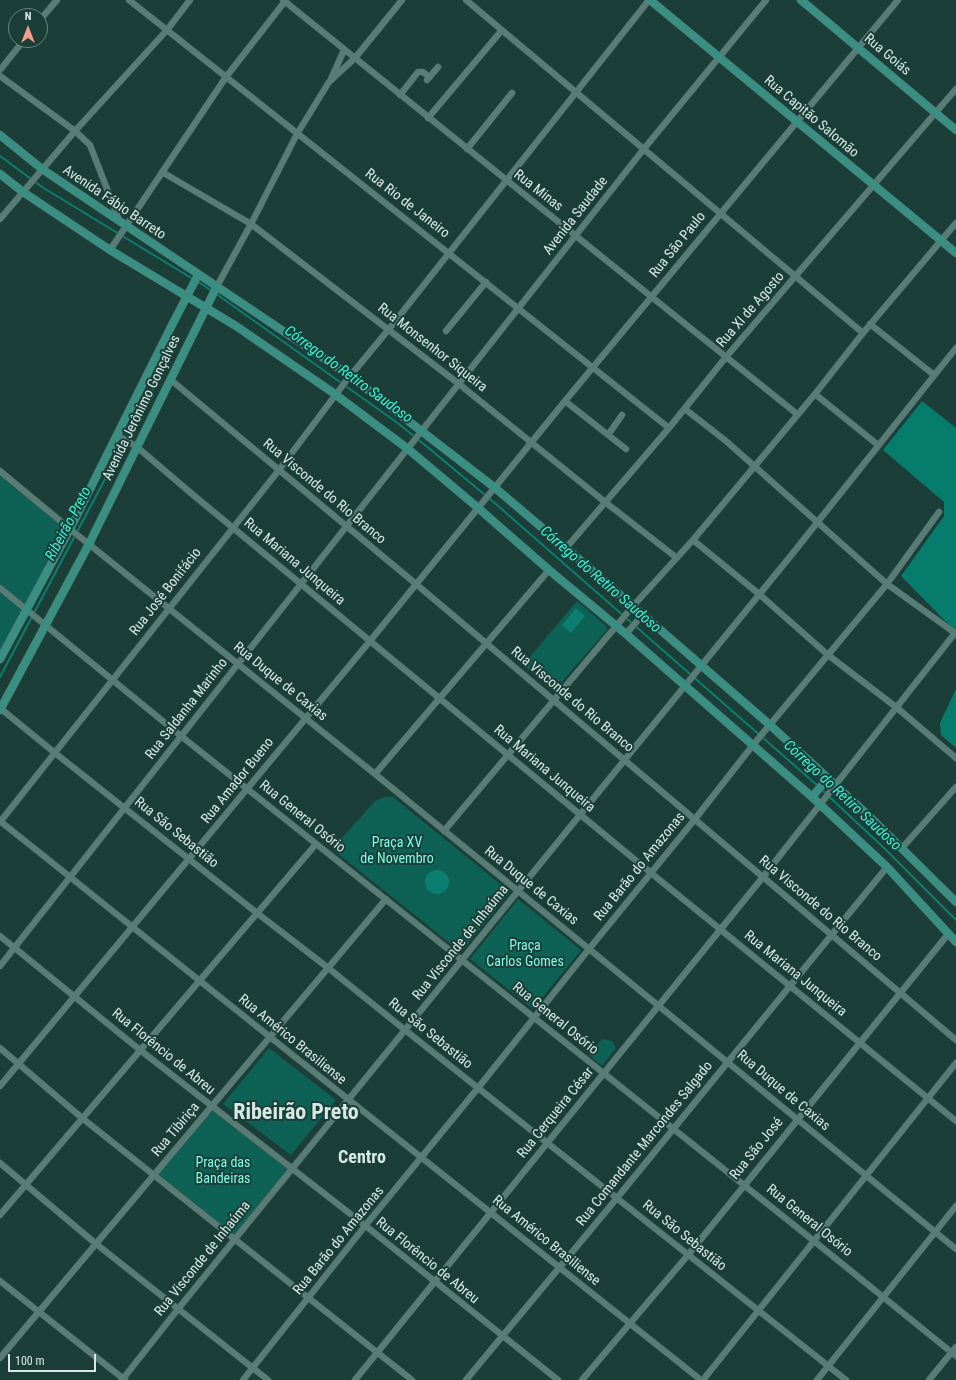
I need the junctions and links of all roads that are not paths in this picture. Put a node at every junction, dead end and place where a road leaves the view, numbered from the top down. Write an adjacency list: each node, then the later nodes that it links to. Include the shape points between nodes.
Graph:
1 (57, 0): 11 (street)
2 (129, 0): 12 (street, Rua Rio de Janeiro)
3 (190, 0): 12 (street)
4 (402, 0): 17 (street)
5 (466, 0): 13 (street)
6 (650, 0): 18 (main road, Rua Capitão Salomão); 26 (street, Rua José Bonifácio)
7 (766, 0): 18 (street, Avenida Saudade)
8 (802, 0): 15 (main road, Rua Goiás)
9 (898, 0): 15 (street, Rua São Paulo)
10 (284, 1): 16 (street, Rua Minas); 22 (street)
11 (48, 11)
12 (167, 30): 22 (street, Rua Rio de Janeiro); 32 (street)
13 (502, 30): 26 (street); 29 (street)
14 (18, 48): 20 (street)
15 (859, 48): 28 (main road, Rua Goiás); 30 (street, Rua São Paulo)
16 (344, 50): 17 (street, Rua Minas); 23 (street)
17 (355, 58): 23 (street); 27 (street, Rua Minas)
18 (719, 58): 30 (main road, Rua Capitão Salomão); 36 (street, Avenida Saudade)
19 (438, 67): 27 (street, via 428,79 423,72 418,72)
20 (0, 70)
21 (0, 76): 32 (street)
22 (226, 77): 33 (street, Rua Rio de Janeiro); 38 (street)
23 (329, 82): 33 (street)
24 (956, 89): 28 (street, Rua XI de Agosto)
25 (512, 93): 35 (street)
26 (576, 93): 36 (street); 40 (street, Rua José Bonifácio)
27 (400, 95): 29 (street, Rua Minas)
28 (936, 113): 31 (main road, Rua Goiás); 41 (street, Rua XI de Agosto)
29 (428, 118): 35 (street, Rua Minas)
30 (797, 122): 41 (main road, Rua Capitão Salomão); 43 (street, Rua São Paulo)
31 (956, 130)
32 (75, 131): 37 (street); 47 (street, via 90,145)
33 (297, 134): 46 (street); 51 (street, Rua Rio de Janeiro)
34 (0, 135): 37 (main road, Avenida Fábio Barreto)
35 (467, 149): 40 (street, Rua Minas)
36 (643, 150): 43 (street); 48 (street, Avenida Saudade)
37 (41, 170): 42 (street); 47 (main road, Avenida Fábio Barreto)
38 (162, 172): 46 (street, Rua Monsenhor Siqueira); 47 (street)
39 (0, 174): 42 (main road)
40 (506, 181): 48 (street, Rua Minas); 51 (street, Rua José Bonifácio)
41 (874, 186): 49 (main road, Rua Capitão Salomão); 53 (street, Rua XI de Agosto)
42 (25, 189): 44 (street); 50 (main road)
43 (720, 213): 53 (street); 58 (street, Rua São Paulo)
44 (0, 219)
45 (956, 223): 49 (street)
46 (251, 224): 56 (street); 62 (street, Rua Monsenhor Siqueira)
47 (122, 226): 50 (street); 54 (main road, Avenida Fábio Barreto)
48 (576, 236): 58 (street, Rua Minas); 60 (street, Avenida Saudade)
49 (941, 241): 52 (main road, Rua Capitão Salomão); 61 (street)
50 (110, 248): 57 (main road)
51 (449, 253): 55 (street, Rua Rio de Janeiro); 62 (street, Rua José Bonifácio)
52 (956, 253)
53 (796, 276): 64 (street); 66 (street, Rua XI de Agosto)
54 (197, 277): 56 (main road, Avenida Fábio Barreto); 57 (main road, Avenida Jerônimo Gonçalves)
55 (486, 282): 60 (street, Rua Rio de Janeiro); 63 (street)
56 (216, 290): 59 (main road, Avenida Jerônimo Gonçalves); 69 (main road, Avenida Fábio Barreto)
57 (188, 294): 59 (main road); 81 (main road, Avenida Jerônimo Gonçalves)
58 (652, 296): 66 (street, Rua Minas); 67 (street, Rua São Paulo)
59 (207, 306): 70 (main road, Avenida Jerônimo Gonçalves); 72 (main road)
60 (518, 308): 67 (street, Rua Rio de Janeiro); 71 (street, Avenida Saudade)
61 (870, 324): 64 (street); 68 (street)
62 (389, 329): 69 (street, Rua José Bonifácio); 71 (street, Rua Monsenhor Siqueira)
63 (446, 331)
64 (863, 333): 73 (street)
65 (956, 348): 68 (street, Rua Visconde de Inhaúma)
66 (726, 357): 75 (street, Rua XI de Agosto); 76 (street, Rua Minas)
67 (593, 368): 74 (street, Rua São Paulo); 78 (street, Rua Rio de Janeiro)
68 (934, 375): 84 (street, Rua Visconde de Inhaúma)
69 (348, 379): 72 (street, Rua José Bonifácio); 79 (main road, Avenida Fábio Barreto)
70 (171, 380): 83 (main road, Avenida Jerônimo Gonçalves); 88 (street, Rua Visconde do Rio Branco)
71 (459, 384): 79 (street, Avenida Saudade); 82 (street, Rua Monsenhor Siqueira)
72 (338, 393): 85 (main road); 88 (street, Rua José Bonifácio)
73 (815, 394): 76 (street); 84 (street)
74 (565, 401): 80 (street); 82 (street, Rua São Paulo)
75 (685, 408): 78 (street, Rua XI de Agosto); 87 (street)
76 (797, 414): 87 (street)
77 (622, 415): 80 (street)
78 (669, 428): 91 (street, Rua XI de Agosto)
79 (421, 433): 85 (street, Avenida Saudade); 90 (main road, Avenida Fábio Barreto)
80 (608, 435): 86 (street)
81 (119, 436): 83 (street, Rua Mariana Junqueira); 97 (main road, Avenida Jerônimo Gonçalves)
82 (531, 442): 90 (street, Rua São Paulo); 91 (street, Rua Monsenhor Siqueira)
83 (135, 445): 95 (street, Rua Mariana Junqueira); 99 (main road, Avenida Jerônimo Gonçalves)
84 (878, 445): 94 (street, Rua Visconde de Inhaúma)
85 (409, 447): 92 (main road); 96 (street, Rua Saldanha Marinho)
86 (626, 449)
87 (754, 466): 94 (street); 98 (street)
88 (279, 470): 95 (street, Rua José Bonifácio); 96 (street, Rua Visconde do Rio Branco)
89 (0, 471): 97 (street, Rua Duque de Caxias)
90 (492, 489): 92 (street, Rua São Paulo); 100 (main road, Avenida Fábio Barreto)
91 (605, 502): 100 (street, Rua XI de Agosto); 101 (street, Rua Monsenhor Siqueira)
92 (479, 504): 102 (main road); 104 (street, Rua Amador Bueno)
93 (939, 512): 105 (street, Rua Barão do Amazonas)
94 (817, 523): 105 (street); 107 (street, Rua Visconde de Inhaúma)
95 (232, 527): 103 (street, Rua Mariana Junqueira); 108 (street, Rua José Bonifácio)
96 (347, 527): 103 (street, Rua Saldanha Marinho); 104 (street, Rua Visconde do Rio Branco)
97 (72, 531): 99 (street, Rua Duque de Caxias); 110 (main road, Avenida Jerônimo Gonçalves)
98 (693, 540): 101 (street); 107 (street)
99 (87, 543): 108 (street, Rua Duque de Caxias); 112 (main road, Avenida Jerônimo Gonçalves)
100 (566, 548): 109 (main road, Avenida Fábio Barreto)
101 (677, 558): 109 (street)
102 (549, 570): 113 (main road); 116 (street)
103 (301, 584): 115 (street, Rua Mariana Junqueira); 119 (street, Rua Saldanha Marinho)
104 (416, 584): 115 (street, Rua Amador Bueno); 116 (street, Rua Visconde do Rio Branco)
105 (887, 584): 117 (street, Rua Barão do Amazonas); 125 (street, Rua Cerqueira César, via 954,633)
106 (0, 588): 110 (street, Rua General Osório)
107 (759, 594): 117 (street); 120 (street, Rua Visconde de Inhaúma)
108 (169, 608): 119 (street, Rua Duque de Caxias); 121 (street, Rua José Bonifácio)
109 (632, 608): 111 (main road, Avenida Fábio Barreto); 113 (street)
110 (29, 613): 112 (street, Rua General Osório); 118 (main road, Avenida Jerônimo Gonçalves)
111 (641, 616): 114 (street); 120 (main road, Avenida Fábio Barreto)
112 (44, 624): 121 (street, Rua General Osório); 126 (main road, Avenida Jerônimo Gonçalves)
113 (619, 624): 114 (main road); 124 (street)
114 (628, 632): 122 (main road)
115 (370, 641): 123 (street, Rua Mariana Junqueira); 127 (street, Rua Amador Bueno)
116 (486, 643): 123 (street); 124 (street, Rua Visconde do Rio Branco)
117 (828, 655): 125 (street); 128 (street, Rua Barão do Amazonas)
118 (0, 659)
119 (238, 664): 127 (street, Rua Duque de Caxias); 129 (street, Rua Saldanha Marinho)
120 (700, 668): 122 (street, Rua Visconde de Inhaúma); 128 (main road, Avenida Fábio Barreto)
121 (112, 679): 129 (street, Rua General Osório); 131 (street, Rua José Bonifácio)
122 (686, 684): 130 (main road); 134 (street, Rua Visconde de Inhaúma)
123 (440, 698): 132 (street, Rua Mariana Junqueira); 135 (street)
124 (554, 700): 132 (street); 134 (street, Rua Visconde do Rio Branco)
125 (896, 707): 133 (street); 137 (street, Rua Cerqueira César)
126 (0, 709): 131 (street, Rua São Sebastião)
127 (305, 718): 135 (street, Rua Duque de Caxias); 139 (street, Rua Amador Bueno)
128 (768, 727): 130 (street, Rua Barão do Amazonas); 136 (main road, Avenida Fábio Barreto)
129 (182, 736): 139 (street, Rua General Osório); 142 (street, Rua Saldanha Marinho)
130 (755, 743): 140 (main road); 144 (street, Rua Barão do Amazonas)
131 (55, 753): 142 (street, Rua São Sebastião); 145 (street, Rua José Bonifácio)
132 (509, 755): 143 (street, Rua Mariana Junqueira); 146 (street)
133 (956, 758)
134 (625, 760): 143 (street, Rua Visconde de Inhaúma); 144 (street, Rua Visconde do Rio Branco)
135 (375, 774): 146 (street, Rua Duque de Caxias)
136 (826, 780): 137 (main road, Avenida Fábio Barreto); 140 (main road)
137 (834, 787): 141 (street, Rua Cerqueira César); 148 (main road, Avenida Fábio Barreto)
138 (956, 787): 148 (street)
139 (247, 788): 147 (street, Rua General Osório); 149 (street, Rua Amador Bueno)
140 (814, 795): 141 (main road)
141 (822, 802): 150 (main road); 152 (street, Rua Cerqueira César)
142 (125, 807): 149 (street, Rua São Sebastião); 153 (street, Rua Saldanha Marinho)
143 (580, 814): 151 (street, Rua Mariana Junqueira); 154 (street, Rua Visconde de Inhaúma)
144 (695, 819): 151 (street, Rua Barão do Amazonas); 152 (street, Rua Visconde do Rio Branco)
145 (0, 821): 153 (street, Rua Américo Brasiliense)
146 (444, 830): 154 (street, Rua Duque de Caxias)
147 (316, 844): 155 (street, Rua General Osório); 157 (street)
148 (902, 848): 156 (main road, Avenida Fábio Barreto)
149 (189, 859): 157 (street, Rua São Sebastião); 158 (street, Rua Amador Bueno)
150 (887, 867): 160 (main road); 161 (street, Rua Comandante Marcondes Salgado)
151 (651, 873): 159 (street, Rua Mariana Junqueira); 165 (street, Rua Barão do Amazonas)
152 (763, 877): 159 (street, Rua Cerqueira César); 161 (street, Rua Visconde do Rio Branco)
153 (70, 878): 158 (street, Rua Américo Brasiliense); 164 (street, Rua Saldanha Marinho)
154 (518, 891): 165 (street, Rua Duque de Caxias); 166 (street, Rua Visconde de Inhaúma)
155 (386, 899): 166 (street, Rua General Osório); 168 (street, Rua Tibiriça)
156 (956, 902)
157 (257, 913): 168 (street, Rua São Sebastião); 169 (street)
158 (132, 927): 169 (street, Rua Américo Brasiliense); 172 (street, Rua Amador Bueno)
159 (721, 929): 170 (street, Rua Mariana Junqueira); 173 (street, Rua Cerqueira César)
160 (949, 933): 163 (main road); 171 (street, Rua São José)
161 (832, 935): 170 (street, Rua Comandante Marcondes Salgado); 171 (street, Rua Visconde do Rio Branco)
162 (0, 936): 164 (street, Rua Florêncio de Abreu)
163 (956, 942)
164 (15, 947): 167 (street, Rua Saldanha Marinho); 172 (street, Rua Florêncio de Abreu)
165 (589, 949): 173 (street, Rua Duque de Caxias); 174 (street, Rua Barão do Amazonas)
166 (462, 960): 174 (street, Rua General Osório); 175 (street, Rua Visconde de Inhaúma)
167 (0, 966)
168 (327, 966): 175 (street, Rua São Sebastião); 176 (street, Rua Tibiriça)
169 (199, 981): 176 (street, Rua Américo Brasiliense); 180 (street)
170 (790, 985): 178 (street, Rua Mariana Junqueira); 181 (street, Rua Comandante Marcondes Salgado)
171 (900, 992): 177 (street, Rua Visconde do Rio Branco); 178 (street, Rua São José)
172 (75, 997): 180 (street, Rua Florêncio de Abreu); 183 (street, Rua Amador Bueno)
173 (659, 1006): 181 (street, Rua Duque de Caxias); 184 (street, Rua Cerqueira César)
174 (534, 1017): 184 (street, Rua General Osório); 186 (street, Rua Barão do Amazonas)
175 (406, 1030): 186 (street, Rua São Sebastião); 188 (street, Rua Visconde de Inhaúma)
176 (270, 1037): 188 (street, Rua Américo Brasiliense); 189 (street, Rua Tibiriça)
177 (956, 1040)
178 (860, 1043): 187 (street, Rua Mariana Junqueira); 191 (street, Rua São José)
179 (0, 1048): 183 (street)
180 (140, 1050): 189 (street, Rua Florêncio de Abreu); 190 (street)
181 (728, 1061): 191 (street, Rua Duque de Caxias); 193 (street, Rua Comandante Marcondes Salgado)
182 (956, 1063): 187 (street)
183 (18, 1064): 185 (street, Rua Amador Bueno); 190 (street)
184 (604, 1072): 193 (street, Rua General Osório); 194 (street, Rua Cerqueira César)
185 (0, 1086)
186 (478, 1088): 194 (street, Rua São Sebastião); 195 (street, Rua Barão do Amazonas)
187 (927, 1098): 192 (street, Rua Mariana Junqueira); 199 (street)
188 (349, 1100): 195 (street, Rua Américo Brasiliense); 197 (street, Rua Visconde de Inhaúma)
189 (212, 1106): 197 (street, Rua Florêncio de Abreu); 198 (street, Rua Tibiriça)
190 (82, 1118): 198 (street); 200 (street)
191 (797, 1119): 199 (street, Rua Duque de Caxias); 201 (street, Rua São José)
192 (956, 1121)
193 (674, 1128): 201 (street, Rua General Osório); 202 (street, Rua Comandante Marcondes Salgado)
194 (548, 1143): 202 (street, Rua São Sebastião); 204 (street, Rua Cerqueira César)
195 (421, 1158): 204 (street, Rua Américo Brasiliense); 206 (street, Rua Barão do Amazonas)
196 (0, 1163): 200 (street)
197 (292, 1168): 206 (street, Rua Florêncio de Abreu); 208 (street, Rua Visconde de Inhaúma)
198 (154, 1174): 208 (street); 210 (street, Rua Tibiriça)
199 (867, 1175): 207 (street, Rua Duque de Caxias); 209 (street)
200 (25, 1184): 205 (street); 210 (street)
201 (744, 1184): 209 (street, Rua General Osório); 212 (street, Rua São José)
202 (617, 1198): 212 (street, Rua São Sebastião); 213 (street, Rua Comandante Marcondes Salgado)
203 (956, 1206): 207 (street)
204 (491, 1213): 213 (street, Rua Américo Brasiliense); 215 (street, Rua Cerqueira César)
205 (0, 1215)
206 (365, 1226): 215 (street, Rua Florêncio de Abreu); 217 (street, Rua Barão do Amazonas)
207 (936, 1232): 211 (street, Rua Duque de Caxias); 216 (street)
208 (235, 1239): 217 (street); 218 (street, Rua Visconde de Inhaúma)
209 (814, 1241): 216 (street, Rua General Osório); 219 (street)
210 (95, 1244): 218 (street); 220 (street, Rua Tibiriça)
211 (956, 1249)
212 (688, 1255): 219 (street, Rua São Sebastião); 221 (street, Rua São José)
213 (559, 1267): 221 (street, Rua Américo Brasiliense); 222 (street, Rua Comandante Marcondes Salgado)
214 (0, 1281): 220 (street)
215 (434, 1282): 222 (street, Rua Florêncio de Abreu); 224 (street, Rua Cerqueira César)
216 (883, 1297): 225 (street, Rua General Osório); 227 (street)
217 (309, 1298): 224 (street); 228 (street, Rua Barão do Amazonas)
218 (178, 1309): 228 (street); 229 (street, Rua Visconde de Inhaúma)
219 (759, 1311): 227 (street, Rua São Sebastião); 237 (street)
220 (39, 1312): 226 (street, Rua Tibiriça); 229 (street)
221 (629, 1324): 236 (street, Rua São José); 237 (street, Rua Américo Brasiliense)
222 (502, 1336): 234 (street, Rua Comandante Marcondes Salgado); 235 (street, Rua Florêncio de Abreu)
223 (956, 1347): 225 (street)
224 (377, 1353): 232 (street, Rua Cerqueira César); 233 (street)
225 (954, 1354): 240 (street)
226 (0, 1358)
227 (828, 1366): 238 (street); 239 (street, Rua São Sebastião)
228 (253, 1368): 230 (street, Rua Barão do Amazonas); 231 (street)
229 (123, 1380)
230 (243, 1380)
231 (268, 1380)
232 (355, 1380)
233 (412, 1380)
234 (466, 1380)
235 (558, 1380)
236 (582, 1380)
237 (702, 1380)
238 (817, 1380)
239 (846, 1380)
240 (929, 1380)

